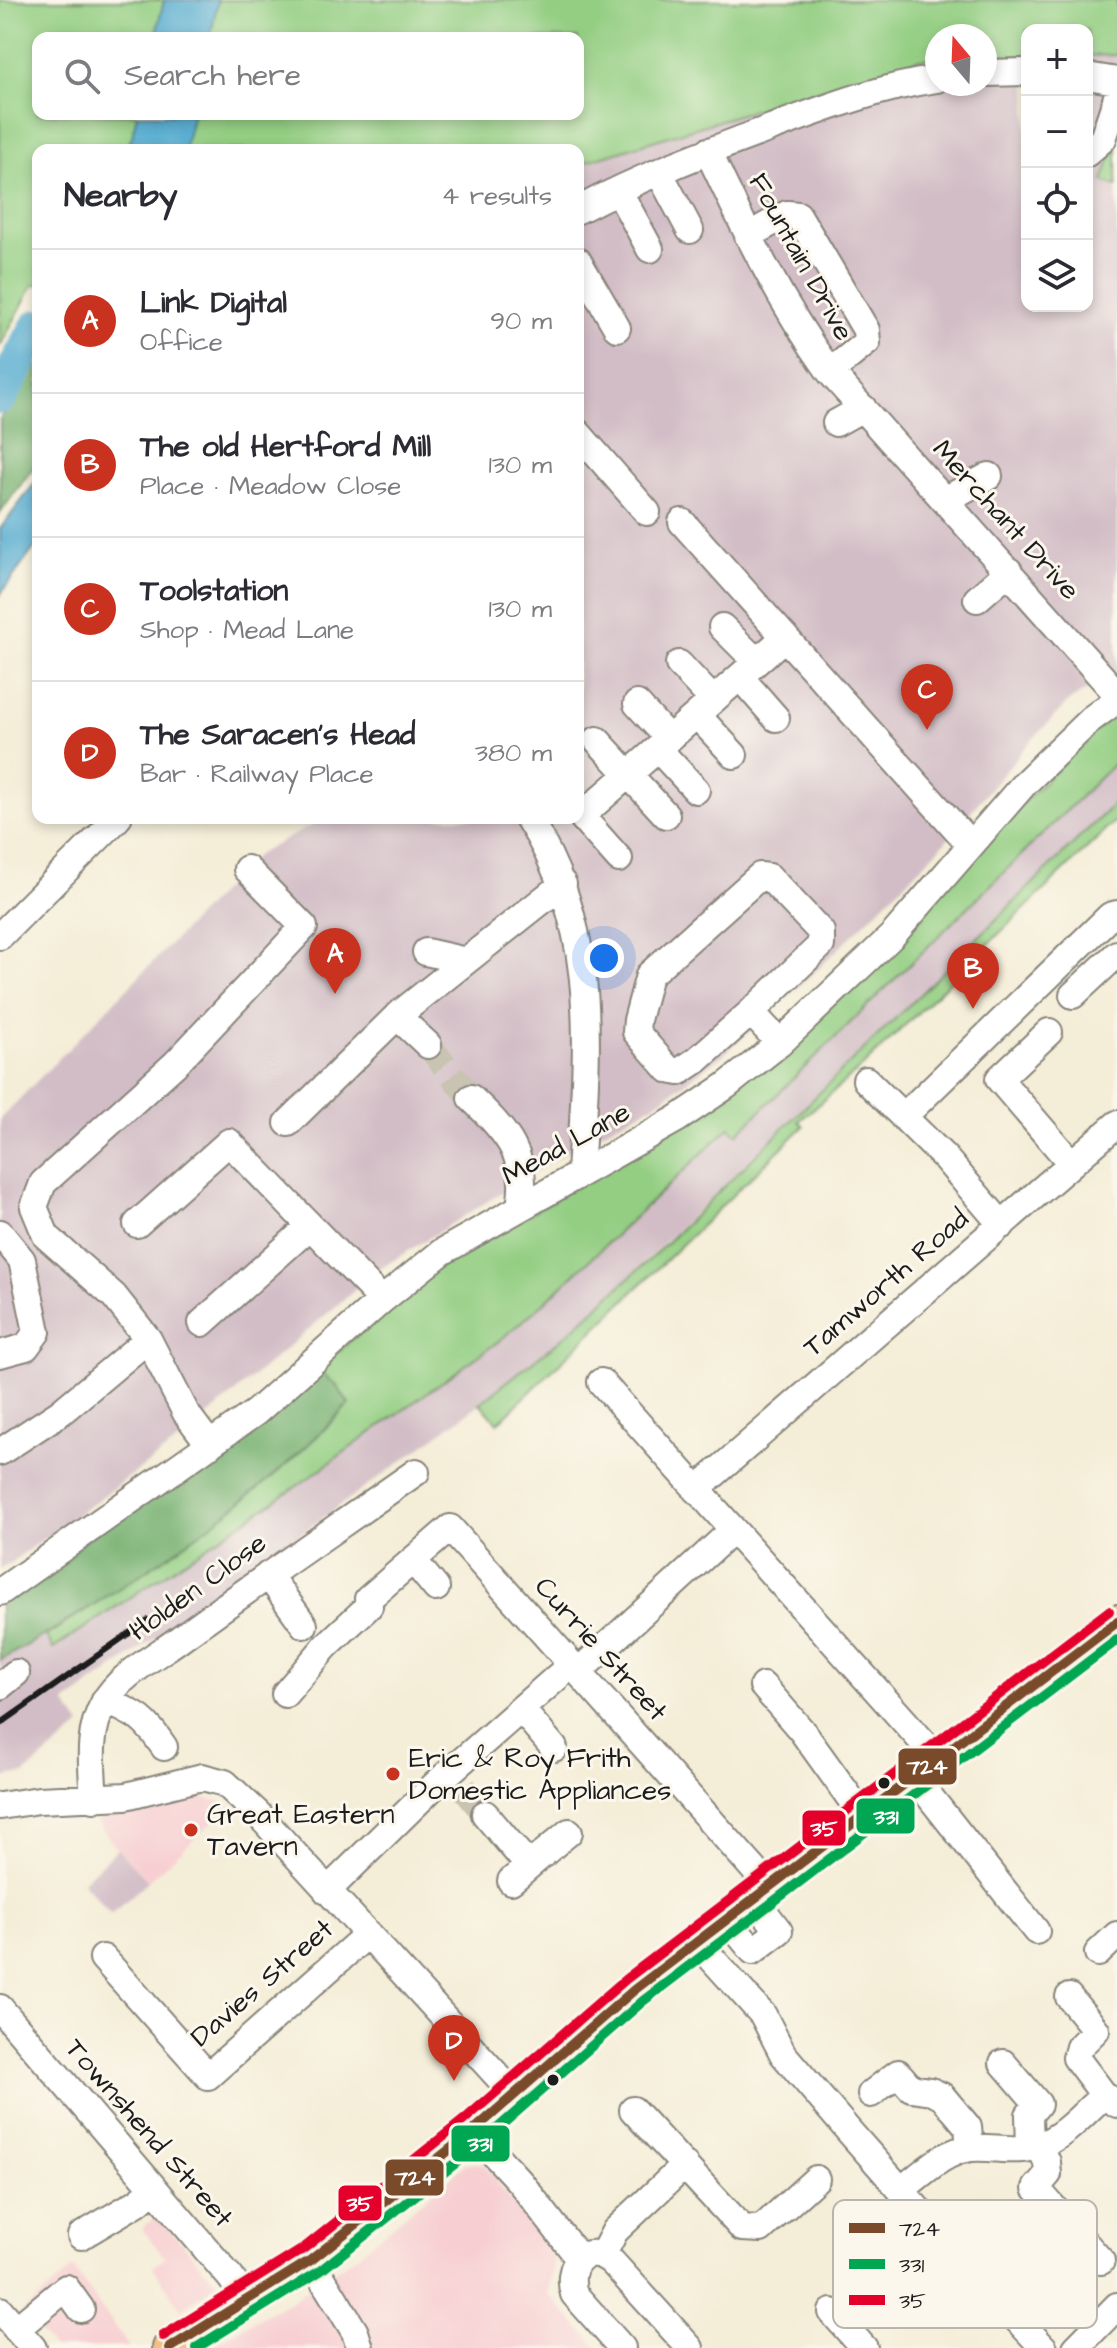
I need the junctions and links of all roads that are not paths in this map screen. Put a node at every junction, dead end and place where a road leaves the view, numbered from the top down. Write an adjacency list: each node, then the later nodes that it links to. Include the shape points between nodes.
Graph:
1 (1021, 72): 2 (street)
2 (997, 73)
3 (1093, 77): 5 (street)
4 (925, 81): 8 (street, Fountain Drive, via 859,97)
5 (1117, 81)
6 (1117, 97): 7 (street, via 1103,139)
7 (1093, 148)
8 (708, 151): 9 (street, Fountain Drive); 13 (street, Fountain Drive)
9 (659, 172): 10 (street, Fountain Drive); 12 (street)
10 (618, 190): 11 (street, Fountain Drive); 14 (street)
11 (584, 207)
12 (690, 230)
13 (748, 236): 17 (street, Fountain Drive, via 804,336); 17 (street, via 787,214 798,215 866,330 867,342)
14 (650, 249)
15 (584, 271): 16 (street)
16 (617, 328)
17 (847, 390): 18 (street); 21 (street, Merchant Drive)
18 (836, 423)
19 (584, 440): 22 (street)
20 (989, 476): 21 (street)
21 (945, 500): 24 (street, Merchant Drive)
22 (647, 512)
23 (682, 522): 27 (street)
24 (1009, 571): 25 (street); 30 (street, Merchant Drive)
25 (977, 599)
26 (722, 627): 29 (street)
27 (785, 637): 29 (street); 44 (street)
28 (679, 664): 32 (street)
29 (748, 669): 32 (street); 33 (street)
30 (1117, 697): 44 (street, Mead Lane, via 1052,756)
31 (637, 704): 35 (street)
32 (705, 708): 35 (street); 36 (street)
33 (776, 718)
34 (597, 740): 37 (street)
35 (663, 744): 37 (street); 38 (street)
36 (734, 755)
37 (629, 775): 39 (street); 40 (street)
38 (696, 790)
39 (584, 812)
40 (666, 815)
41 (584, 820): 45 (street)
42 (112, 824): 49 (street)
43 (532, 824): 47 (street)
44 (970, 844): 57 (street, Mead Lane, via 893,935)
45 (619, 859)
46 (247, 869): 73 (street, via 304,927 175,1064 43,1183 34,1207 46,1236 114,1296)
47 (563, 884): 52 (street); 65 (street, via 585,983 588,1039)
48 (1117, 914): 61 (street)
49 (0, 936)
50 (426, 952): 52 (street)
51 (1117, 954): 53 (street)
52 (466, 961): 55 (street)
53 (1073, 995)
54 (751, 1012): 54 (street, via 679,1072 669,1070 636,1032 649,975 760,876 769,877 821,932 821,945); 57 (street)
55 (397, 1016): 58 (street); 62 (street)
56 (1049, 1032): 64 (street, via 999,1079)
57 (780, 1043): 65 (street, Mead Lane, via 677,1119)
58 (428, 1045)
59 (866, 1080): 61 (street)
60 (471, 1098): 66 (street, via 513,1147 524,1184)
61 (903, 1117): 68 (street)
62 (288, 1123)
63 (1115, 1130): 64 (street, Tamworth Road)
64 (1071, 1163): 68 (street, Tamworth Road)
65 (580, 1174): 66 (street, Mead Lane)
66 (520, 1206): 71 (street, Mead Lane, via 442,1252)
67 (137, 1224): 69 (street, via 229,1142)
68 (1002, 1225): 79 (street, Tamworth Road)
69 (309, 1227): 71 (street); 72 (street)
70 (0, 1233): 74 (street, via 22,1260 37,1332 26,1347)
71 (382, 1300): 76 (street, Mead Lane, via 256,1412)
72 (202, 1323)
73 (148, 1339): 76 (street, via 186,1413); 77 (street, via 61,1412)
74 (0, 1354)
75 (601, 1382): 79 (street)
76 (210, 1445): 84 (street, Mead Lane)
77 (0, 1452)
78 (416, 1472): 82 (street, Holden Close)
79 (696, 1490): 80 (street)
80 (733, 1530): 87 (street); 94 (street)
81 (413, 1560): 83 (street); 87 (street, Currie Street, via 450,1528); 89 (street, via 368,1599 369,1606)
82 (268, 1575): 86 (street); 90 (street, Holden Close)
83 (436, 1588)
84 (0, 1592)
85 (1117, 1622): 94 (main road)
86 (304, 1625)
87 (576, 1667): 91 (street); 101 (street, Currie Street)
88 (763, 1686): 98 (street)
89 (285, 1694)
90 (105, 1700): 92 (street, via 147,1723); 95 (street, Holden Close, via 91,1752)
91 (521, 1709): 93 (street); 100 (street, via 457,1780)
92 (164, 1747)
93 (554, 1748)
94 (927, 1769): 98 (main road); 102 (street)
95 (94, 1799): 96 (street); 100 (street, via 194,1778 225,1783)
96 (0, 1806)
97 (485, 1814): 99 (street, via 520,1874)
98 (863, 1816): 101 (main road)
99 (569, 1832)
100 (327, 1891): 103 (street)
101 (761, 1891): 104 (main road)
102 (1036, 1931)
103 (368, 1934): 105 (street, Davies Street, via 208,2076); 109 (street)
104 (696, 1941): 109 (main road); 119 (street, via 763,2015 783,2054)
105 (103, 1958)
106 (1069, 1997): 111 (street, via 1096,2030 1076,2058)
107 (0, 2008): 118 (street, Townshend Street)
108 (1003, 2063): 114 (street, via 1038,2104 1029,2115)
109 (514, 2094): 113 (main road)
110 (871, 2094): 115 (street, via 898,2073 911,2088 942,2096 968,2127)
111 (1111, 2100): 114 (street)
112 (633, 2110): 116 (street)
113 (473, 2131): 123 (street); 125 (main road)
114 (1035, 2146): 115 (street); 121 (street, via 1047,2162 1048,2174 1036,2188)
115 (970, 2148): 119 (street, via 938,2161)
116 (685, 2165): 117 (street, via 742,2228 761,2229); 123 (street)
117 (816, 2179)
118 (153, 2189): 122 (street); 127 (street, Townshend Street)
119 (901, 2190): 120 (street)
120 (910, 2200)
121 (1047, 2200)
122 (81, 2236)
123 (591, 2256): 137 (street, via 570,2283); 138 (street)
124 (1097, 2257): 126 (street)
125 (311, 2260): 127 (main road); 136 (street)
126 (1101, 2261)
127 (246, 2301): 135 (main road)
128 (1117, 2306): 130 (street)
129 (81, 2309): 134 (street, via 66,2288)
130 (1097, 2326)
131 (846, 2328): 139 (street)
132 (1026, 2328): 140 (street)
133 (1096, 2328): 141 (street)
134 (16, 2329)
135 (170, 2348)
136 (360, 2348)
137 (622, 2348)
138 (690, 2348)
139 (864, 2348)
140 (1044, 2348)
141 (1076, 2348)

